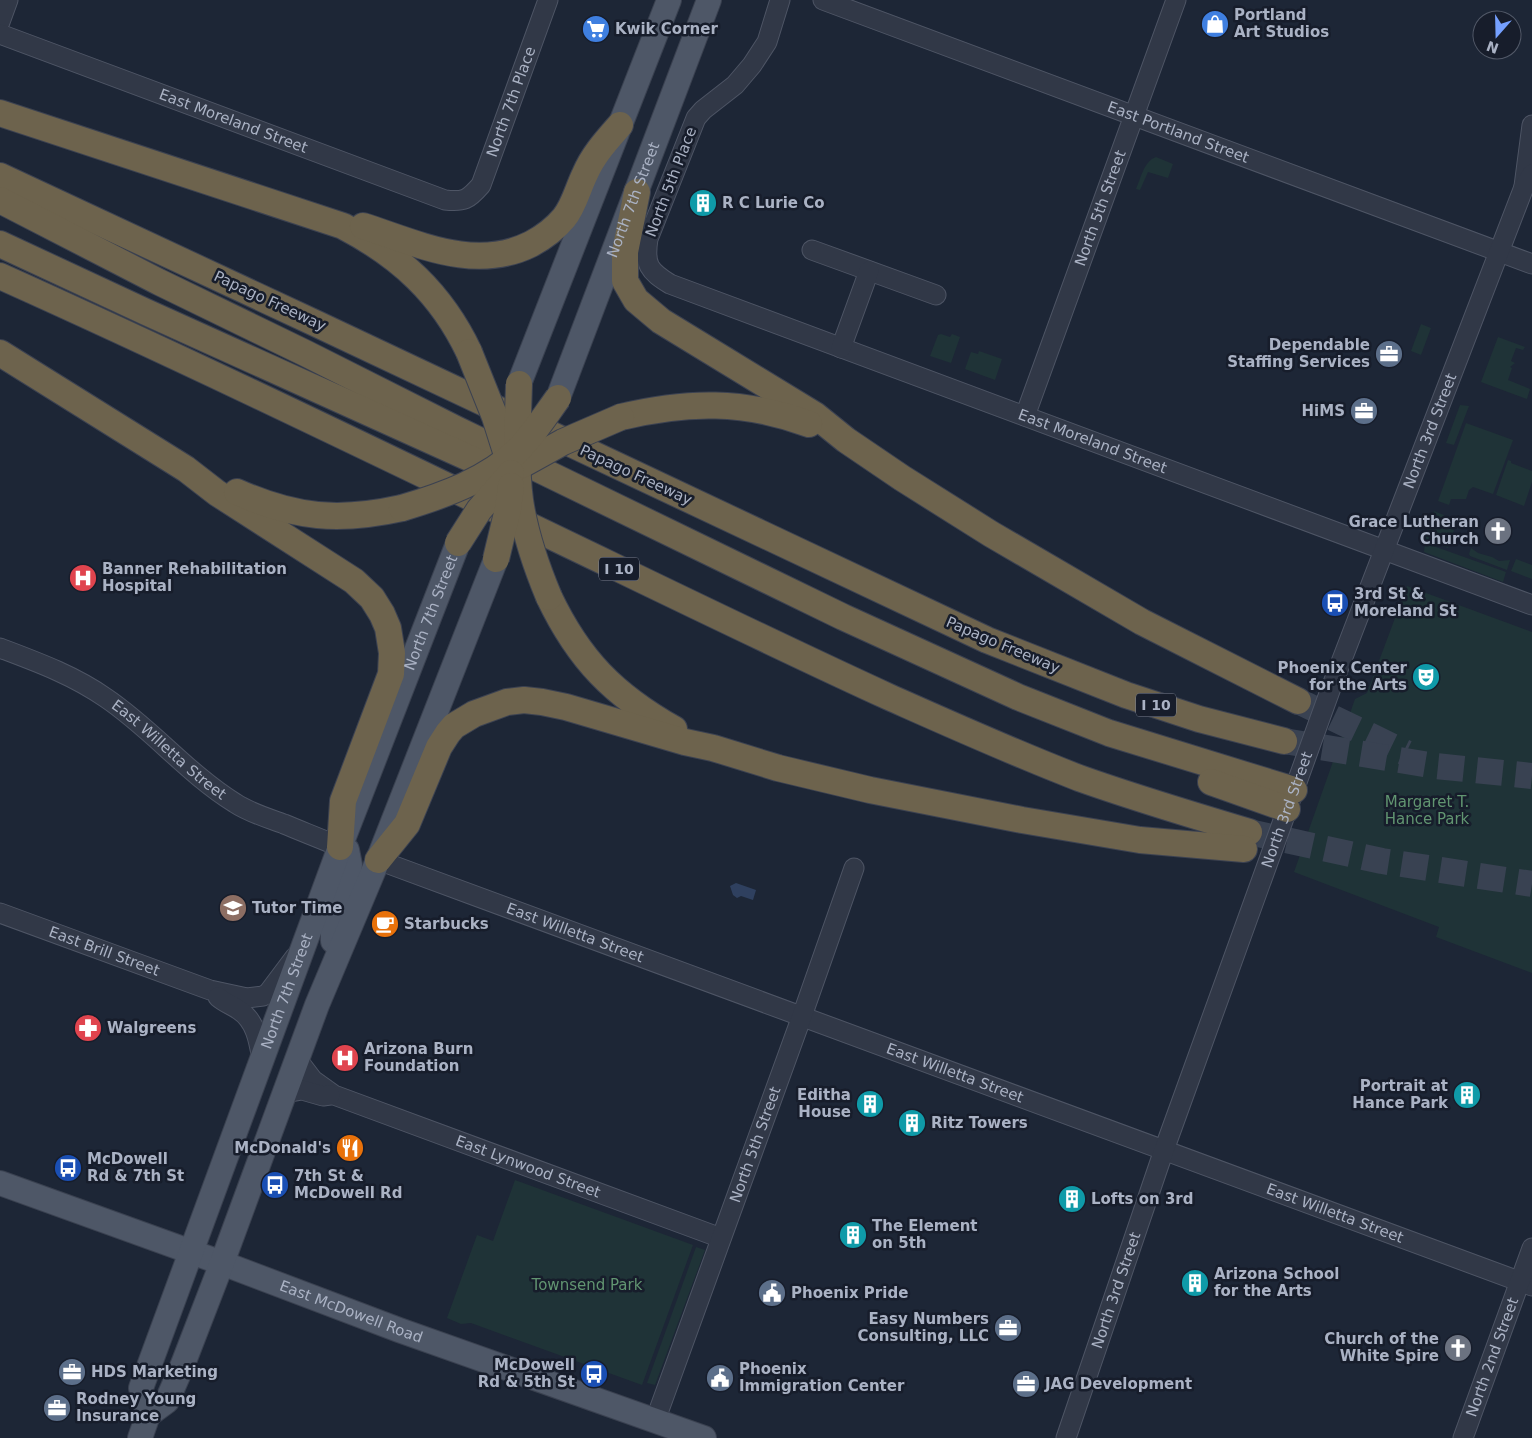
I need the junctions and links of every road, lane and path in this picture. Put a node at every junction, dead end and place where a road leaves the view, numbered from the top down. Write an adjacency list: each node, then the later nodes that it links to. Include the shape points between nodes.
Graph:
1 (8, 0): 9 (street)
2 (548, 0): 20 (street, North 7th Place, via 481,185)
3 (669, 0): 14 (main road)
4 (694, 0): 11 (main road, via 685,28)
5 (709, 0): 11 (main road, North 7th Street)
6 (780, 0): 27 (street, North 5th Place, via 766,42 752,65 735,85 703,110 691,126 648,239 647,261)
7 (823, 0): 13 (street, East Portland Street)
8 (1176, 0): 13 (street, North 5th Street)
9 (0, 22)
10 (0, 34): 20 (street, East Moreland Street, via 444,200)
11 (688, 55): 18 (main road, North 7th Street)
12 (0, 113): 21 (highway)
13 (1134, 116): 24 (street, East Portland Street); 34 (street, North 5th Street)
14 (620, 125): 21 (highway, via 598,150 564,218 547,236 520,250 494,256 451,254 347,220); 32 (main road)
15 (1532, 125): 17 (street, North 3rd Street)
16 (0, 176): 44 (highway, Papago Freeway / I 10, via 987,640 1126,695 1199,719)
17 (1528, 181): 24 (street, North 3rd Street)
18 (636, 192): 33 (main road, North 7th Street); 35 (highway, via 623,265 624,281 636,300 679,334 815,415)
19 (0, 200): 46 (highway, via 456,429 851,621 1018,697)
20 (466, 200)
21 (318, 217): 36 (highway, bridge, via 343,226 392,255 448,313 469,352)
22 (0, 244): 46 (highway, via 1013,707 1108,747)
23 (812, 250): 26 (street)
24 (1499, 251): 25 (street, East Portland Street); 39 (street, North 3rd Street)
25 (1532, 264)
26 (870, 271): 29 (street); 30 (street)
27 (654, 274): 30 (street, East Moreland Street, via 670,284)
28 (0, 276): 45 (highway, I 10, via 231,382 724,620 955,727 1247,840 1140,840 1022,820 824,779)
29 (936, 295)
30 (841, 348): 34 (street, East Moreland Street)
31 (0, 353): 37 (highway)
32 (519, 384): 36 (highway, bridge)
33 (558, 398): 36 (highway, bridge)
34 (1024, 416): 39 (street, East Moreland Street)
35 (846, 440): 36 (highway, bridge, via 778,413 730,405 678,406 621,417); 43 (highway, via 991,534 1142,622)
36 (514, 462): 37 (highway, bridge, via 428,500 353,516 311,516 293,512 257,501); 38 (highway, bridge); 40 (highway, bridge); 45 (highway, bridge, via 526,528 539,573 559,618 576,646 620,693 654,718)
37 (186, 470): 47 (highway, via 354,581 372,598 385,621 392,653 391,674 343,801)
38 (458, 543): 47 (main road, North 7th Street)
39 (1385, 550): 41 (street, East Moreland Street); 46 (street, North 3rd Street)
40 (496, 558): 48 (main road)
41 (1532, 605)
42 (0, 648): 47 (street, East Willetta Street, via 52,667 108,698 201,778 238,805)
43 (1298, 701)
44 (1284, 741)
45 (713, 748): 48 (highway, via 542,702 524,700 487,708 463,720 448,733 407,824)
46 (1291, 799): 59 (street, North 3rd Street)
47 (340, 847): 51 (main road, North 7th Street); 52 (main road, via 347,850 350,865 333,933)
48 (378, 860): 52 (main road); 54 (street, East Willetta Street)
49 (854, 868): 54 (street, North 5th Street)
50 (0, 913): 53 (street, East Brill Street)
51 (304, 947): 53 (street, East Brill Street, via 262,996 247,998); 56 (main road, North 7th Street)
52 (339, 952): 55 (main road)
53 (210, 990): 56 (street, East Brill Street, via 250,1022 258,1039)
54 (802, 1016): 59 (street, East Willetta Street); 61 (street, North 5th Street)
55 (297, 1059): 57 (main road); 58 (street, East Lynwood Street, via 313,1080)
56 (262, 1060): 63 (main road, North 7th Street)
57 (285, 1093): 58 (street, East Lynwood Street, via 302,1090 323,1096); 64 (main road)
58 (334, 1095): 61 (street, East Lynwood Street)
59 (1164, 1150): 65 (street, East Willetta Street); 70 (street, North 3rd Street)
60 (0, 1183): 63 (main road, East McDowell Road)
61 (721, 1238): 67 (street, North 5th Street)
62 (1532, 1248): 65 (street, North 2nd Street)
63 (192, 1252): 64 (main road, East McDowell Road); 66 (main road, North 7th Street, via 141,1388)
64 (222, 1263): 66 (main road, via 167,1402); 67 (main road, East McDowell Road)
65 (1526, 1284): 71 (street, North 2nd Street)
66 (148, 1415): 68 (main road)
67 (656, 1421): 69 (main road, East McDowell Road)
68 (140, 1438)
69 (704, 1438)
70 (1066, 1438)
71 (1463, 1438)

